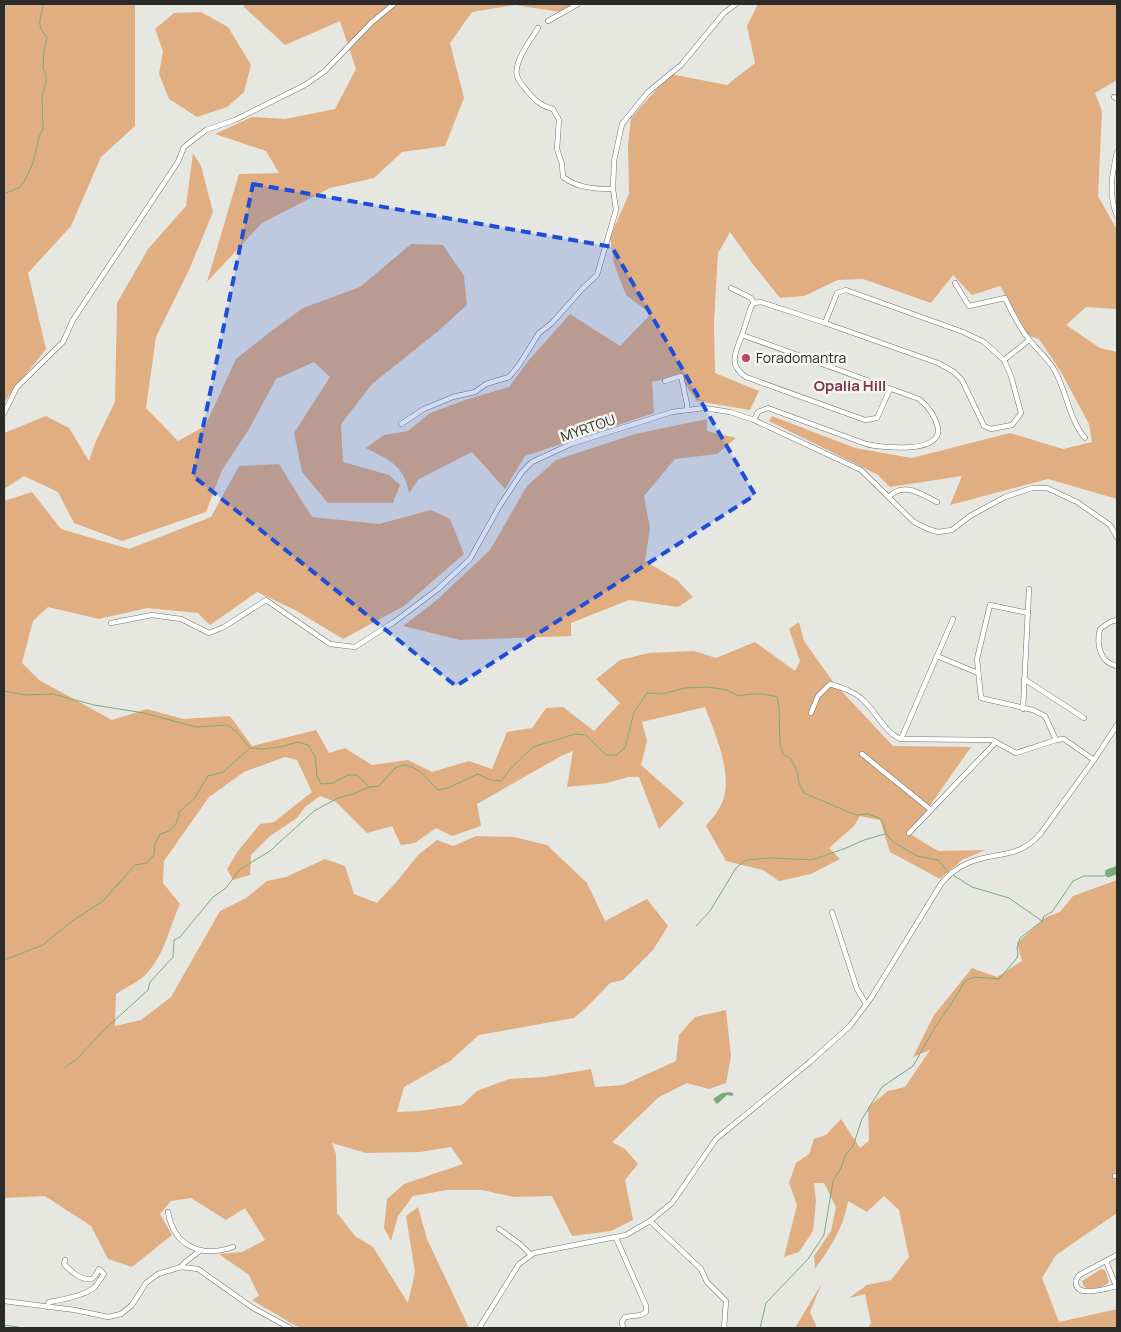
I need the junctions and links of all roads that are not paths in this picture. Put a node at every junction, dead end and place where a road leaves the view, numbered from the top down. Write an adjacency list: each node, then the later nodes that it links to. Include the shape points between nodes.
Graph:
1 (394, 4): 21 (street, via 305,85 235,120 206,130 184,147 178,162 74,320 63,342 17,387)
2 (578, 4): 4 (street)
3 (736, 4): 9 (street, via 724,13 682,65 648,92 622,124 614,161)
4 (548, 21)
5 (538, 28): 9 (street, via 516,66 516,74 536,101 553,109 559,120 557,149 563,177 589,189)
6 (1117, 152): 8 (street)
7 (1117, 186): 8 (street)
8 (1111, 187): 10 (street)
9 (613, 189): 23 (street, via 616,210 597,275 539,333 509,377 424,409)
10 (1117, 216)
11 (955, 283): 16 (street, via 969,306 1006,298)
12 (731, 288): 13 (street, via 751,298)
13 (754, 304): 14 (street, via 761,302); 15 (street)
14 (824, 323): 17 (street, via 837,293 846,290 963,332 984,342); 17 (street, via 954,372 962,380 984,426 991,429 1012,425 1021,413)
15 (742, 335): 19 (street); 19 (street, via 734,363 746,377 864,420 876,418)
16 (1029, 340): 17 (street); 24 (street, via 1054,368 1072,417)
17 (1004, 360)
18 (665, 381): 20 (street, via 681,376)
19 (890, 388): 22 (street, via 919,399 929,407 938,432 927,445 882,447 866,444 768,408 758,412)
20 (687, 410): 22 (street, MYRTOU, via 704,408); 32 (street, MYRTOU, via 570,444 532,462 499,507 470,559 438,589 355,647 330,644 266,600 209,633 181,619 152,615)
21 (4, 413)
22 (754, 420): 25 (street, MYRTOU, via 861,470)
23 (400, 424)
24 (1085, 438)
25 (889, 497): 26 (street, via 902,488); 27 (street, MYRTOU, via 914,522 938,532 952,530 1005,496 1032,488 1047,488 1084,506 1110,525)
26 (937, 502)
27 (1117, 537)
28 (1029, 589): 29 (street)
29 (1028, 613): 35 (street, via 990,605 977,660); 36 (street)
30 (953, 619): 33 (street)
31 (1117, 620): 34 (street, via 1100,630 1097,640 1101,654 1109,664)
32 (111, 623)
33 (937, 656): 35 (street); 41 (street)
34 (1117, 666)
35 (978, 673): 37 (street, via 981,698)
36 (1024, 679): 37 (street); 39 (street)
37 (1023, 708): 42 (street, via 1045,716)
38 (811, 713): 41 (street, via 818,696 830,684 847,689 864,701 892,734)
39 (1084, 718)
40 (1117, 725): 45 (street)
41 (901, 739): 43 (street)
42 (1056, 740): 43 (street, via 1019,753); 45 (street, via 1066,740)
43 (996, 742): 46 (street)
44 (862, 754): 46 (street)
45 (1094, 760): 49 (street, via 1031,844 1008,854 966,864 940,884)
46 (931, 810): 47 (street)
47 (909, 833)
48 (832, 912): 49 (street, via 857,989)
49 (866, 1004): 51 (street, via 838,1038 716,1139 672,1203)
50 (168, 1212): 55 (street, via 179,1238)
51 (650, 1220): 53 (street); 67 (street, via 701,1269 726,1301)
52 (499, 1229): 56 (street)
53 (616, 1238): 56 (street); 66 (street, via 646,1306 646,1312 641,1315 625,1316)
54 (233, 1247): 55 (street, via 220,1252)
55 (201, 1250): 60 (street)
56 (531, 1255): 65 (street, via 519,1264)
57 (1117, 1255): 59 (street)
58 (65, 1260): 63 (street, via 67,1268 85,1278 94,1278 100,1269 104,1274 91,1289 71,1298 49,1302)
59 (1106, 1261): 61 (street); 61 (street, via 1081,1274 1075,1284 1087,1292)
60 (181, 1267): 63 (street, via 158,1274 146,1283 132,1305 121,1314 108,1317); 64 (street, via 198,1269 253,1308)
61 (1117, 1286)
62 (4, 1301): 63 (street)
63 (47, 1307)
64 (290, 1328)
65 (479, 1328)
66 (623, 1328)
67 (724, 1328)

